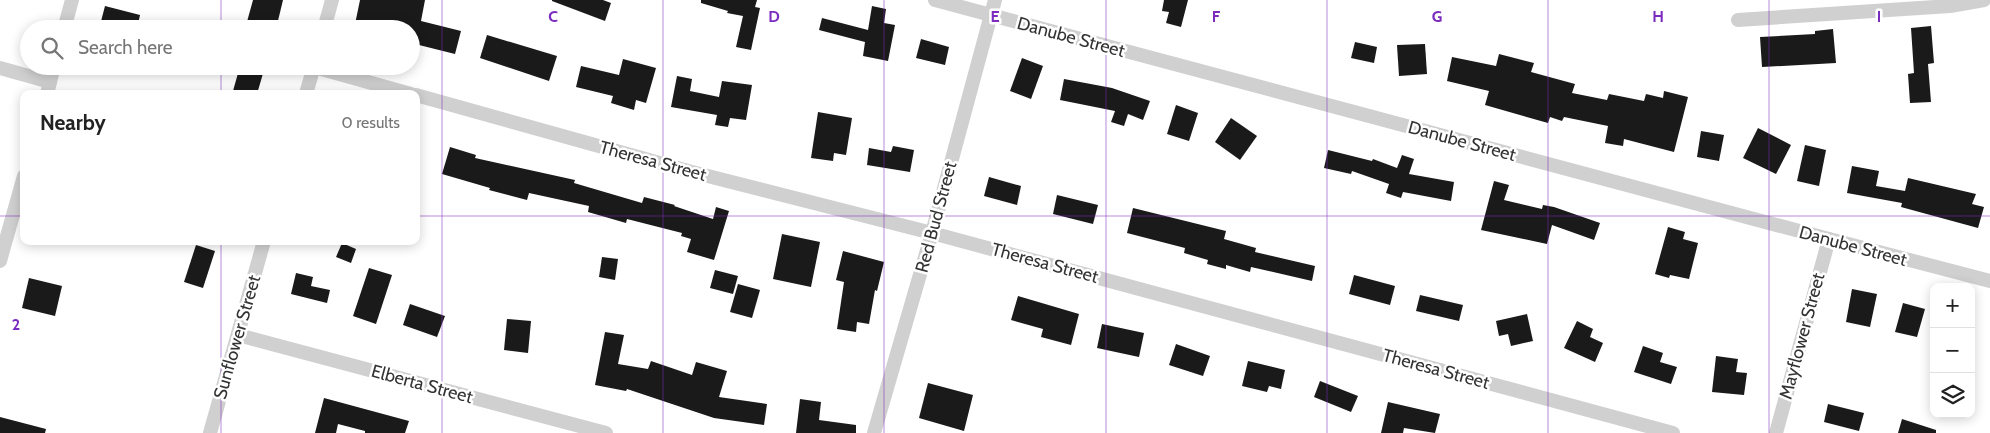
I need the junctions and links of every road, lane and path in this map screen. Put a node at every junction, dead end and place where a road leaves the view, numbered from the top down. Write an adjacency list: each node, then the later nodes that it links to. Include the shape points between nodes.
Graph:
1 (72, 0): 7 (street)
2 (332, 0): 8 (street)
3 (935, 0): 6 (street, Danube Street)
4 (995, 0): 6 (street, Red Bud Street)
5 (1984, 0): 9 (street, via 1950,6)
6 (991, 16): 19 (street, Red Bud Street); 20 (street, Danube Street)
7 (66, 20)
8 (326, 20)
9 (1738, 20)
10 (0, 68): 14 (street)
11 (52, 75): 14 (street)
12 (311, 75): 15 (street)
13 (345, 75): 16 (street)
14 (48, 88)
15 (307, 90)
16 (397, 90)
17 (420, 96): 19 (street, Theresa Street, via 692,172)
18 (20, 190): 22 (street)
19 (932, 233): 27 (street, Red Bud Street); 28 (street, Theresa Street)
20 (1829, 239): 23 (street, Danube Street); 29 (street, Mayflower Street)
21 (263, 245): 24 (street, Sunflower Street)
22 (0, 261)
23 (1990, 281)
24 (238, 335): 25 (street, Sunflower Street); 26 (street, Elberta Street)
25 (210, 433)
26 (606, 433)
27 (874, 433)
28 (1673, 433)
29 (1776, 433)

